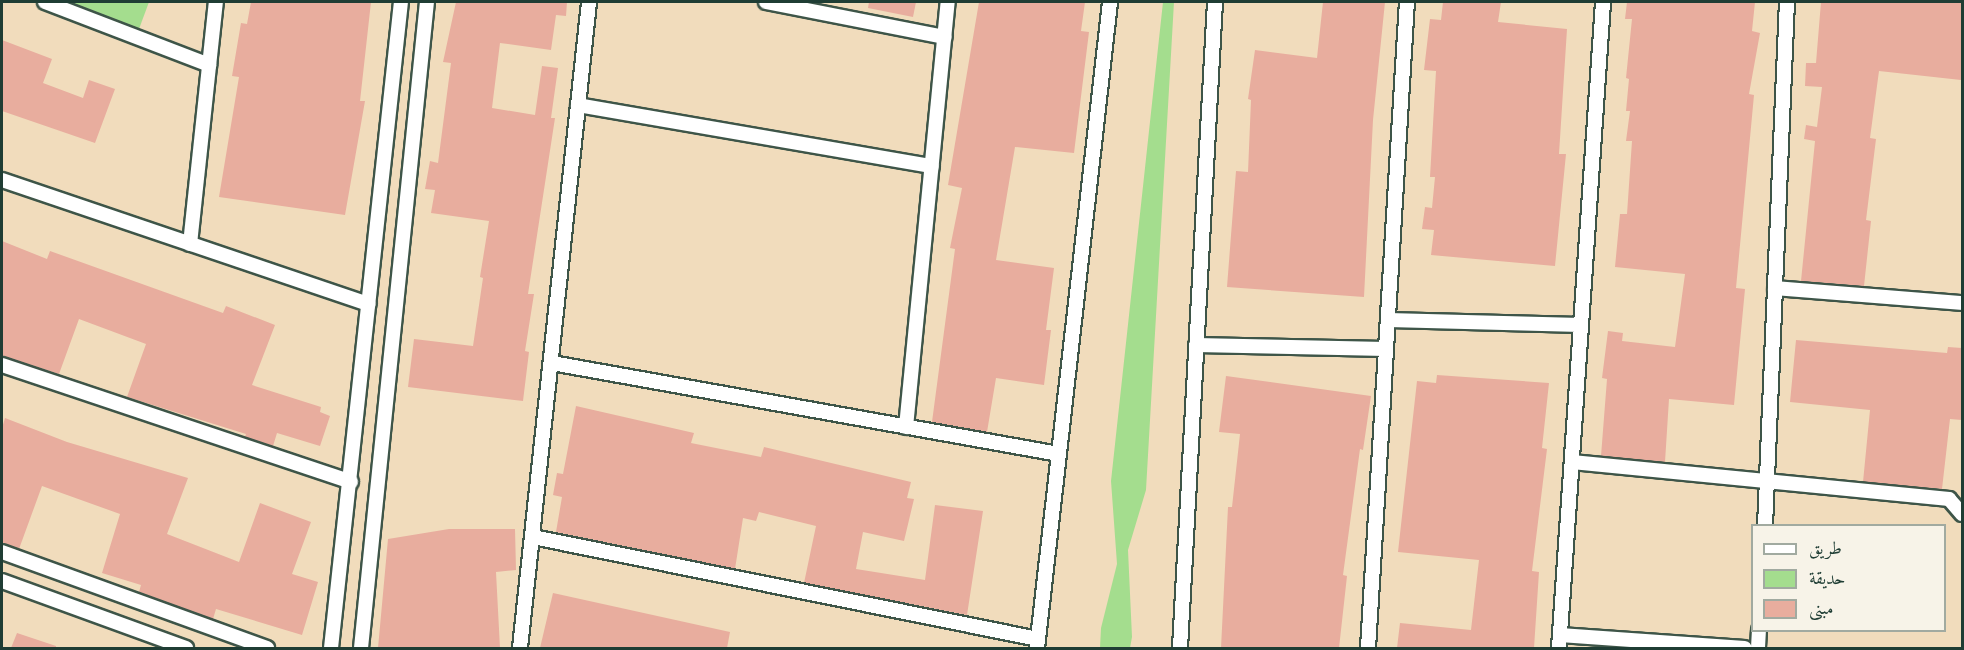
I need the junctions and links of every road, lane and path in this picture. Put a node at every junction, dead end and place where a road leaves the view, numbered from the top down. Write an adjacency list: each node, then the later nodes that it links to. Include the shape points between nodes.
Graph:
1 (45, 2): 14 (street)
2 (216, 2): 14 (street)
3 (401, 2): 21 (street)
4 (427, 2): 44 (street)
5 (589, 2): 15 (street)
6 (766, 2): 13 (street)
7 (948, 2): 13 (street)
8 (1110, 2): 29 (street)
9 (1215, 2): 24 (street)
10 (1407, 2): 22 (street)
11 (1603, 2): 23 (street)
12 (1787, 2): 19 (street)
13 (945, 36): 16 (street)
14 (209, 65): 18 (street)
15 (578, 105): 16 (street); 26 (street)
16 (932, 165): 28 (street)
17 (2, 180): 18 (street)
18 (190, 243): 21 (street)
19 (1775, 288): 20 (street); 31 (street)
20 (1962, 303)
21 (369, 304): 32 (street)
22 (1388, 320): 23 (street); 25 (street)
23 (1581, 325): 30 (street)
24 (1196, 345): 25 (street); 46 (street)
25 (1386, 349): 47 (street)
26 (552, 363): 28 (street); 35 (street)
27 (2, 365): 32 (street)
28 (906, 426): 29 (street)
29 (1059, 454): 40 (street)
30 (1572, 462): 31 (street); 39 (street)
31 (1767, 481): 33 (street, via 1949,499); 34 (street)
32 (351, 482): 43 (street)
33 (1962, 514)
34 (1765, 524)
35 (532, 537): 40 (street); 45 (street)
36 (2, 552): 42 (street)
37 (2, 581): 41 (street)
38 (1759, 632): 49 (street)
39 (1559, 642): 48 (street)
40 (1037, 644)
41 (186, 648)
42 (267, 648)
43 (331, 648)
44 (361, 648)
45 (520, 648)
46 (1180, 648)
47 (1368, 648)
48 (1745, 648)
49 (1758, 648)

